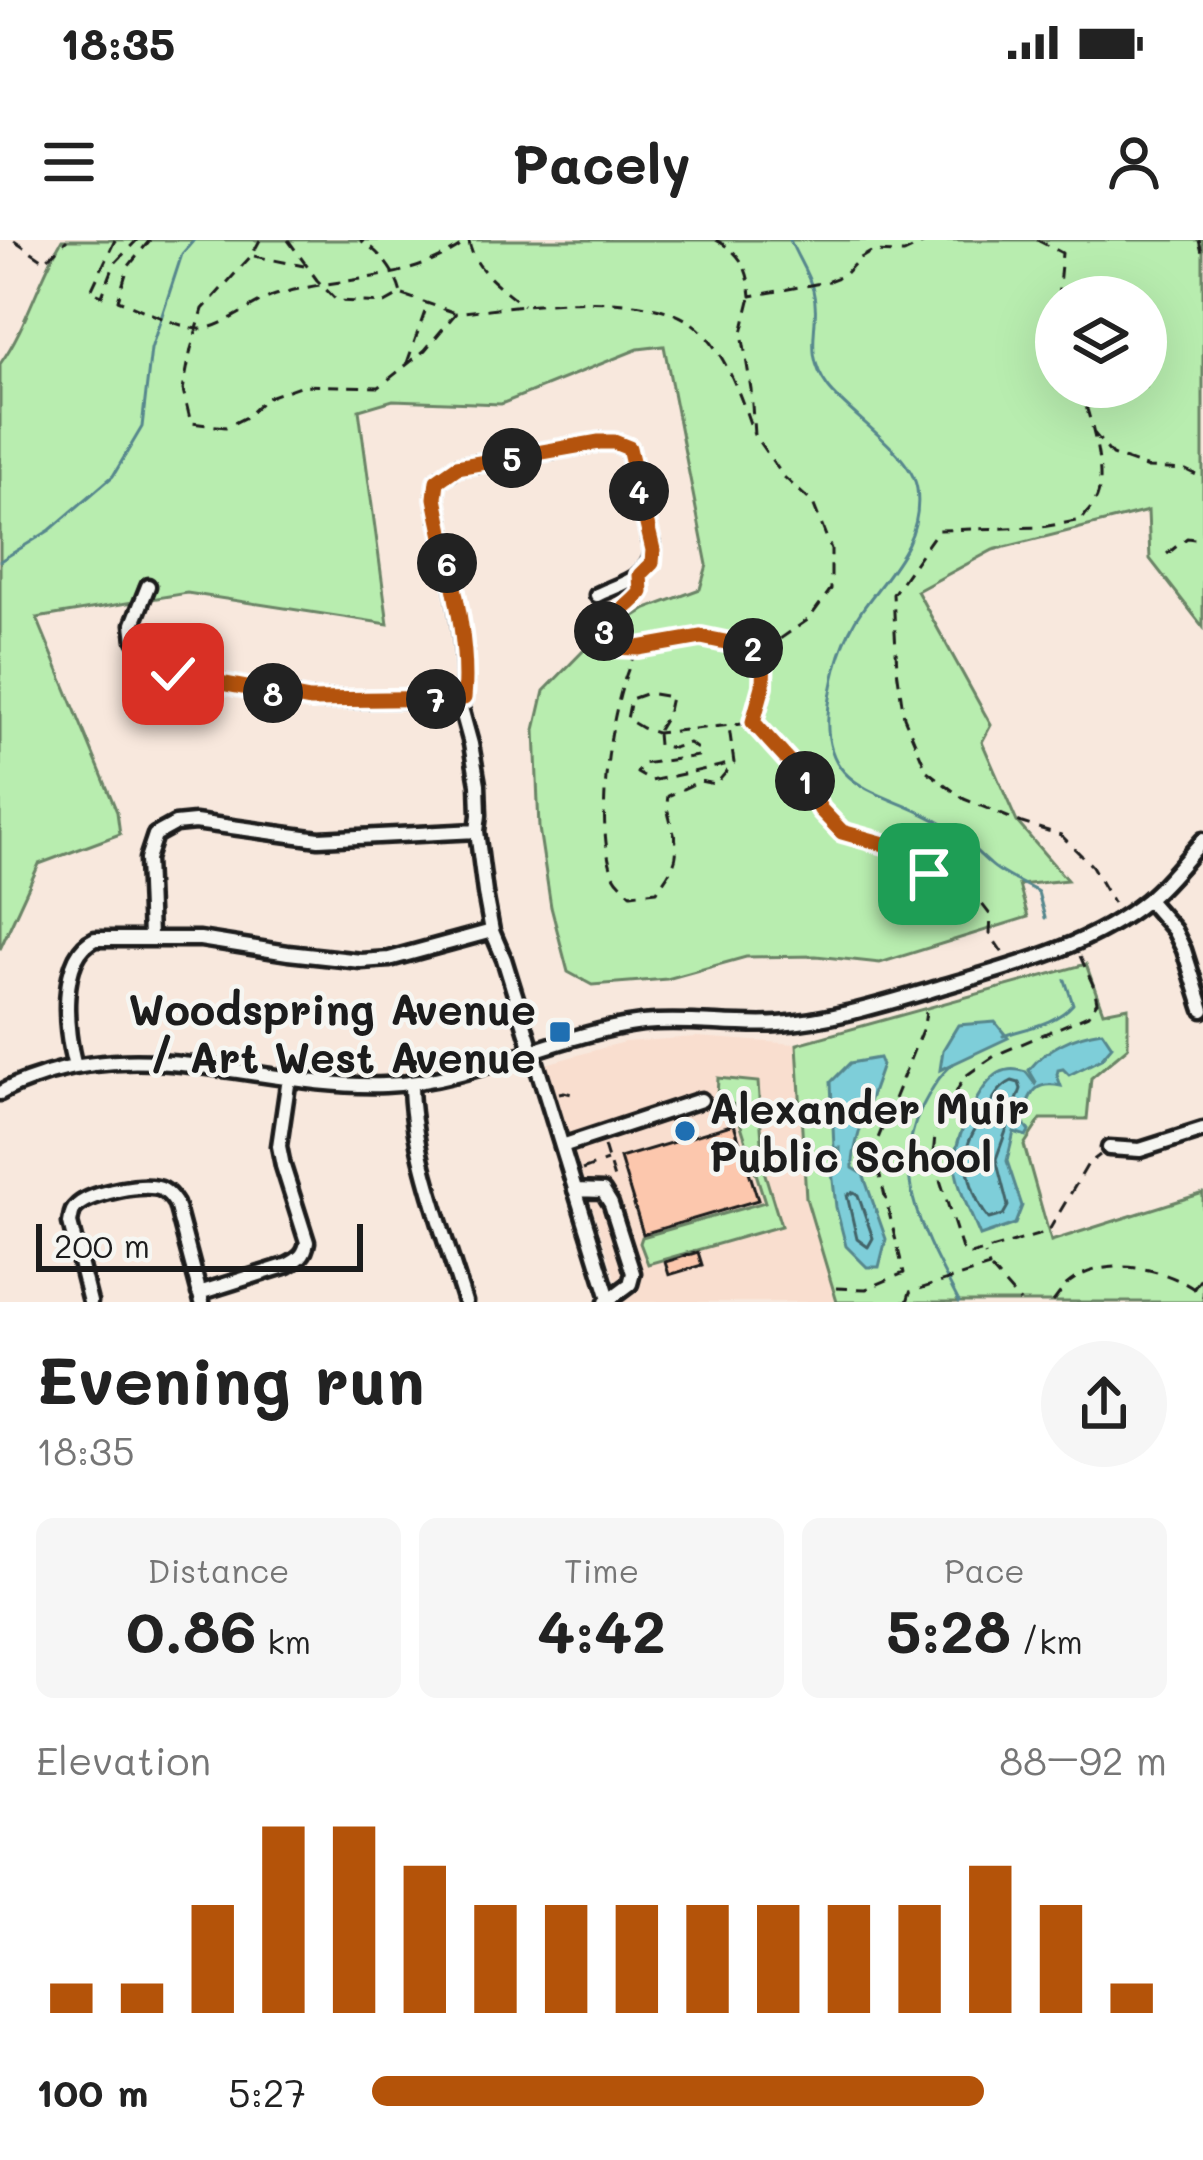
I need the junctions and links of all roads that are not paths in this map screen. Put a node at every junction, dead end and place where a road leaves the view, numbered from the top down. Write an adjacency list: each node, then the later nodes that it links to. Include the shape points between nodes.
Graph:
1 (148, 586): 3 (street, via 135,640 148,662 173,674 310,700)
2 (597, 595): 3 (street, via 652,563 629,448 599,442 457,467 437,481)
3 (464, 698): 4 (street)
4 (477, 831): 7 (street); 8 (street, via 319,838 175,824 155,835 147,859)
5 (1203, 840): 6 (street)
6 (1148, 900): 9 (street, via 1174,930); 10 (street, via 1107,928 1034,959 845,1015 778,1024 644,1023)
7 (493, 932): 8 (street, via 361,961); 10 (street)
8 (150, 937): 11 (street, via 95,939 75,955 66,1022)
9 (1203, 1010)
10 (534, 1052): 13 (street); 17 (street)
11 (75, 1066): 12 (street, via 153,1060); 14 (street)
12 (289, 1078): 13 (street); 20 (street, via 279,1147 306,1249 288,1265)
13 (411, 1083): 22 (street, via 415,1126)
14 (0, 1094)
15 (701, 1100): 17 (street)
16 (1203, 1130): 18 (street, via 1140,1150)
17 (562, 1146): 19 (street)
18 (1108, 1148)
19 (575, 1190): 23 (street); 23 (street, via 603,1191 633,1273)
20 (201, 1297): 21 (street, via 176,1204 146,1186 104,1193 73,1212)
21 (90, 1302)
22 (465, 1302)
23 (608, 1302)

